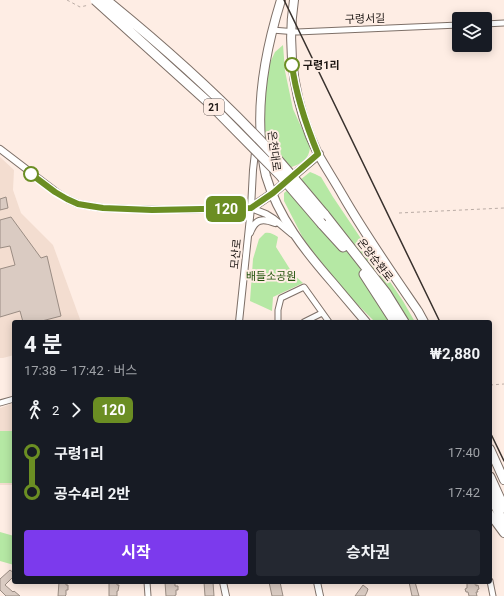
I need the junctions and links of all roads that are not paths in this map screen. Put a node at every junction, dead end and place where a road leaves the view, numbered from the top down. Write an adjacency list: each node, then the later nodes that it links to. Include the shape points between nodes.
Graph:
1 (106, 0): 25 (highway, 온양순환로 / 21, bridge, via 170,54 272,153 386,293)
2 (282, 0): 8 (main road, 온천대로)
3 (294, 0): 9 (main road)
4 (92, 3): 24 (highway, 온양순환로 / 21, bridge, via 208,102 280,175 354,260)
5 (504, 23): 6 (street)
6 (492, 24)
7 (452, 25): 9 (street, 구령서길)
8 (272, 30): 9 (street, 구령서길); 10 (main road, 온천대로, via 265,62)
9 (291, 32): 12 (main road, via 296,86 305,122)
10 (260, 116): 13 (main road, 온천대로, via 264,166); 14 (street, 모산로)
11 (0, 149): 14 (street, via 55,192 78,204 143,210)
12 (318, 154): 13 (main road); 26 (main road, via 356,220)
13 (273, 193): 14 (main road); 16 (main road, 온천대로)
14 (251, 208): 15 (street, via 266,214); 17 (street, 모산로)
15 (282, 227): 16 (street); 17 (street, via 274,222 261,220 256,222)
16 (297, 238): 23 (main road, 온천대로)
17 (248, 240): 19 (street, 모산로)
18 (322, 313): 20 (street, via 304,287 281,298); 21 (street); 22 (street)
19 (239, 320)
20 (278, 320)
21 (308, 320)
22 (327, 320)
23 (364, 320)
24 (394, 320)
25 (403, 320)
26 (423, 320)
27 (12, 400): 28 (street)
28 (0, 403)
29 (492, 453): 30 (main road)
30 (504, 480)
31 (492, 481): 33 (highway)
32 (492, 498): 35 (highway)
33 (504, 508)
34 (492, 517): 36 (main road)
35 (504, 525)
36 (504, 533)
37 (147, 584): 41 (street)
38 (223, 584): 42 (street)
39 (317, 584): 43 (street)
40 (491, 584): 44 (street)
41 (148, 596)
42 (226, 596)
43 (320, 596)
44 (493, 596)

